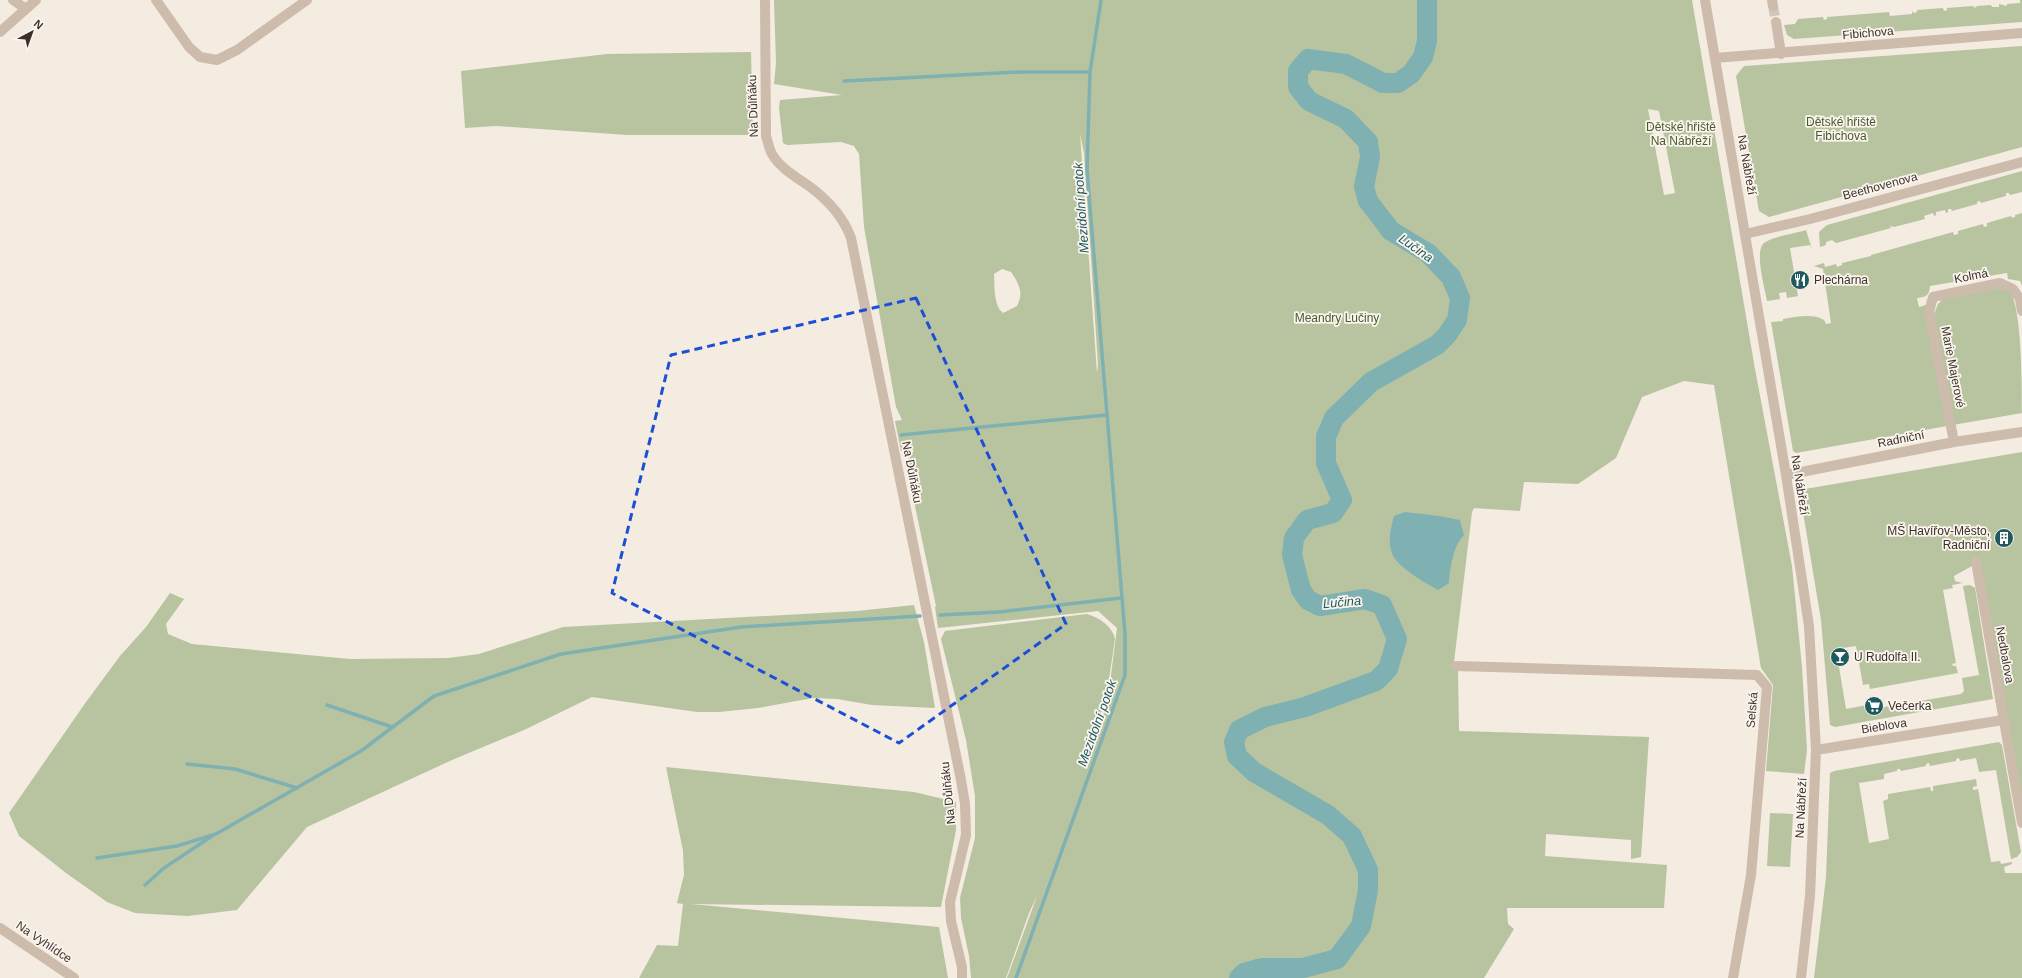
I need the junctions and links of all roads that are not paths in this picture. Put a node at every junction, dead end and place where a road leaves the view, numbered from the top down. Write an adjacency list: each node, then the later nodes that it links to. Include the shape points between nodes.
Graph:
1 (13, 0): 7 (street)
2 (36, 0): 7 (street)
3 (156, 0): 4 (street, via 189,47 200,57 217,60 237,50)
4 (307, 0)
5 (765, 0): 27 (street, Na Důlňáku, via 766,136 772,154 785,169 835,210 845,222 851,238 920,583 958,757 965,804 966,835 950,902)
6 (1705, 0): 12 (street, Na Nábřeží)
7 (26, 9): 9 (street)
8 (1776, 22): 11 (street)
9 (0, 32)
10 (2022, 33): 11 (street, Fibichova)
11 (1781, 54): 12 (street, Fibichova)
12 (1715, 58): 14 (street, Na Nábřeží)
13 (2022, 162): 14 (street, Beethovenova)
14 (1746, 234): 19 (street, Na Nábřeží)
15 (1933, 297): 16 (street, Kolmá, via 2000,283 2013,289 2020,299); 18 (street, Marie Majerové, via 1929,312)
16 (2022, 311)
17 (2022, 432): 18 (street, Radniční)
18 (1954, 442): 19 (street, Radniční)
19 (1786, 475): 23 (street, Na Nábřeží, via 1810,626)
20 (1976, 562): 22 (street, Nedbalova)
21 (1456, 666): 28 (street, Selská, via 1757,675 1767,686 1752,875)
22 (2003, 720): 23 (street, Bieblova); 24 (street, Nedbalova)
23 (1816, 750): 29 (street, Na Nábřeží, via 1810,896)
24 (2022, 823)
25 (0, 928): 26 (street, Na Vyhlídce)
26 (74, 978)
27 (962, 978)
28 (1733, 978)
29 (1801, 978)

